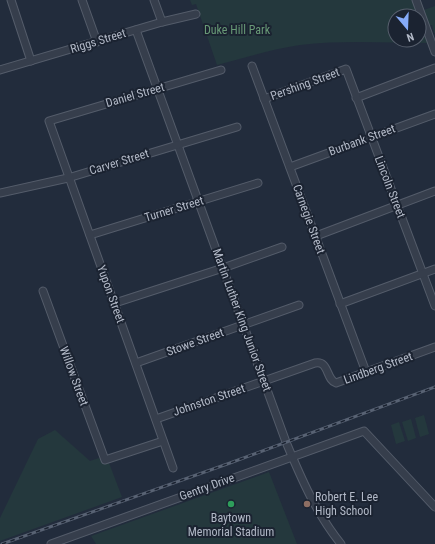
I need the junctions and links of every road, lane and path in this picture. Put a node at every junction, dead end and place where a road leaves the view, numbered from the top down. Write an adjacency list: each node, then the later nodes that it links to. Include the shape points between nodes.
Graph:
1 (11, 0): 10 (street)
2 (82, 0): 8 (street)
3 (154, 0): 6 (street)
4 (416, 0): 9 (street)
5 (196, 14): 6 (street, Riggs Street)
6 (162, 22): 7 (street, Riggs Street)
7 (136, 30): 8 (street, Riggs Street); 16 (street, Martin Luther King Junior Street)
8 (97, 42): 10 (street, Riggs Street)
9 (435, 52)
10 (31, 61): 14 (street, Riggs Street)
11 (252, 66): 18 (street, Carnegie Street)
12 (435, 68): 17 (street)
13 (346, 69): 17 (street, Lincoln Street); 18 (street, Pershing Street)
14 (0, 70)
15 (221, 70): 16 (street, Daniel Street)
16 (157, 89): 20 (street, Daniel Street); 23 (street, Martin Luther King Junior Street)
17 (356, 98): 22 (street, Lincoln Street)
18 (264, 99): 24 (street, Carnegie Street)
19 (435, 114): 22 (street, Burbank Street)
20 (48, 121): 25 (street, Yupon Street)
21 (237, 127): 23 (street, Carver Street)
22 (371, 136): 24 (street, Burbank Street); 30 (street, Lincoln Street)
23 (177, 144): 25 (street, Carver Street); 29 (street, Martin Luther King Junior Street)
24 (290, 167): 32 (street, Carnegie Street)
25 (68, 178): 28 (street, Carver Street); 31 (street, Yupon Street)
26 (258, 183): 29 (street, Turner Street)
27 (435, 191): 30 (street)
28 (0, 193)
29 (198, 201): 31 (street, Turner Street); 34 (street, Martin Luther King Junior Street)
30 (397, 205): 32 (street); 36 (street, Lincoln Street)
31 (90, 235): 38 (street, Yupon Street)
32 (316, 236): 39 (street, Carnegie Street)
33 (282, 248): 34 (street)
34 (223, 268): 38 (street); 42 (street, Martin Luther King Junior Street)
35 (435, 269): 36 (street)
36 (423, 273): 39 (street); 41 (street, Lincoln Street)
37 (43, 292): 49 (street, Willow Street, via 105,460)
38 (115, 303): 44 (street, Yupon Street)
39 (340, 304): 46 (street, Carnegie Street)
40 (299, 305): 42 (street, Stowe Street)
41 (435, 306)
42 (244, 324): 44 (street, Stowe Street); 47 (street, Martin Luther King Junior Street)
43 (435, 347): 46 (street, Lindberg Street)
44 (136, 363): 48 (street, Yupon Street)
45 (327, 370): 46 (street, Lindberg Street, via 335,383); 47 (street, Johnston Street, via 318,362)
46 (366, 372)
47 (263, 381): 48 (street, Johnston Street); 50 (street, Martin Luther King Junior Street)
48 (156, 419): 49 (street, Yupon Street)
49 (164, 441): 51 (street, Yupon Street)
50 (292, 456): 52 (street, Gentry Drive, via 364,431); 53 (street, Gentry Drive); 54 (street, Martin Luther King Junior Street, via 313,503)
51 (173, 468)
52 (435, 507)
53 (51, 544)
54 (341, 544)

